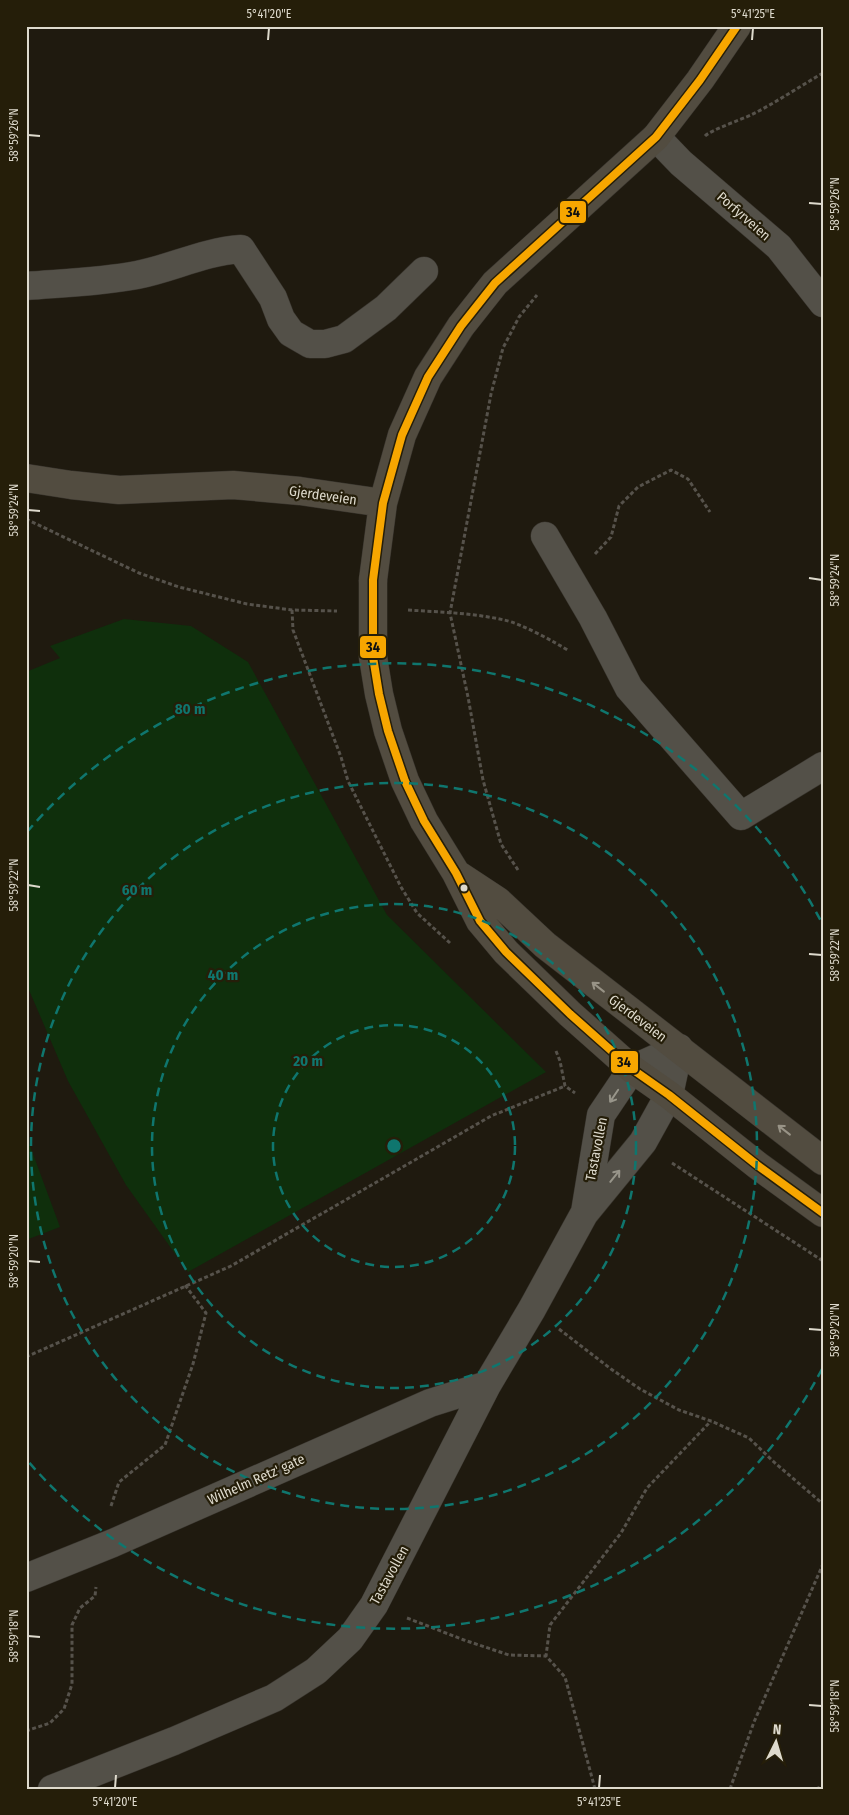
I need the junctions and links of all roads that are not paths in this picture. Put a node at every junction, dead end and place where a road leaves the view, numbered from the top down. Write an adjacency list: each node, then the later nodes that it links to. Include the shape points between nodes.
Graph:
1 (737, 26): 2 (main road)
2 (656, 137): 5 (street, Porfyrveien, via 681,163 779,247); 7 (main road, via 495,283 461,326 428,377 406,426)
3 (424, 271): 4 (street, via 386,308 344,339 325,344 310,344 291,333 241,249 202,255 138,275)
4 (26, 286)
5 (823, 303)
6 (26, 478): 7 (main road, Gjerdeveien, via 118,490 242,486)
7 (383, 503): 10 (main road, Gjerdeveien, bridge, via 373,580 373,656 379,694 405,781 424,821)
8 (545, 536): 9 (street, via 629,688 741,816)
9 (823, 766)
10 (456, 873): 11 (main road, Gjerdeveien, one-way to 10, via 545,945 498,901); 12 (main road, Gjerdeveien, via 480,921 506,952)
11 (679, 1048): 12 (street); 13 (street, Tastavollen); 14 (main road, Gjerdeveien, one-way to 11)
12 (632, 1069): 13 (main road, Gjerdeveien); 16 (street, Tastavollen, one-way to 16, via 601,1115)
13 (669, 1095): 15 (main road, Gjerdeveien); 16 (street, Tastavollen, one-way to 13, via 643,1142)
14 (823, 1161)
15 (823, 1212)
16 (584, 1214): 17 (street, Tastavollen)
17 (487, 1385): 18 (street, Wilhelm Retz' gate, via 430,1403); 19 (street, Tastavollen, via 374,1605 350,1639 316,1670 274,1698)
18 (26, 1578)
19 (52, 1789)

